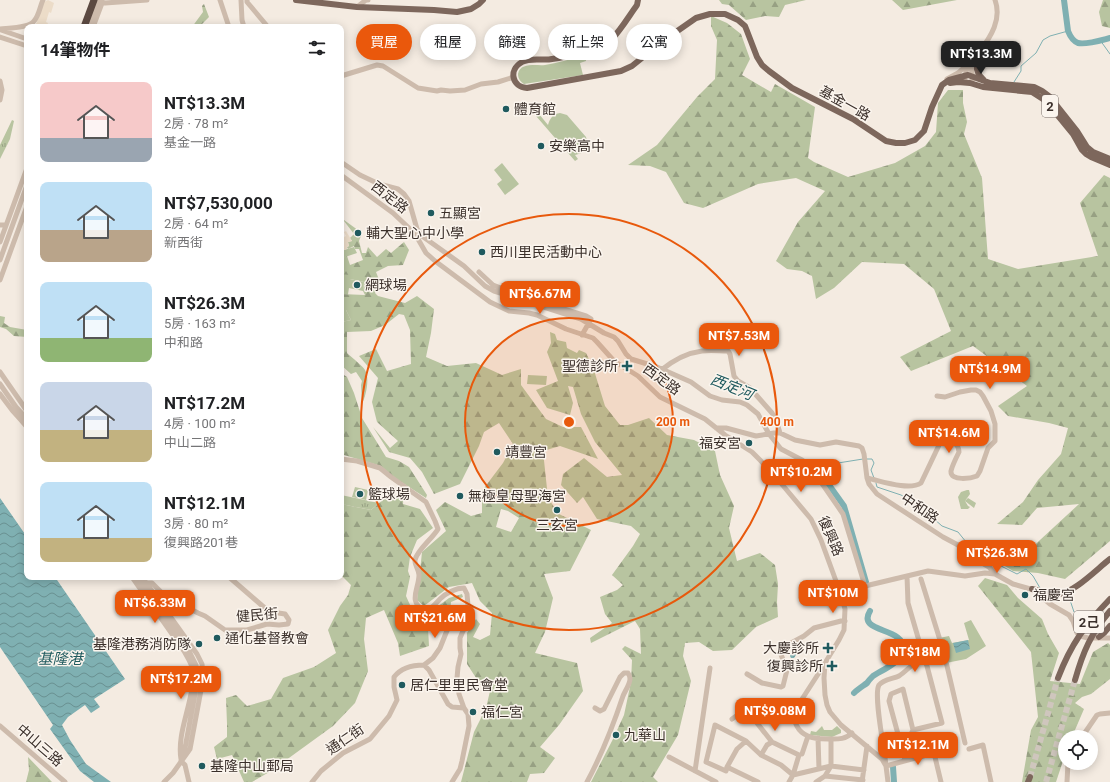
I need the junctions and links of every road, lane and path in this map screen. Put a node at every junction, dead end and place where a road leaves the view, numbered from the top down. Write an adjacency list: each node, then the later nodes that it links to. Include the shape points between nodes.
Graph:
1 (43, 0): 15 (street, via 34,22)
2 (90, 0): 16 (street)
3 (94, 0): 13 (street); 17 (highway)
4 (147, 0): 13 (street)
5 (220, 0): 20 (street)
6 (241, 0): 21 (street)
7 (247, 0): 22 (street)
8 (296, 0): 14 (main road)
9 (368, 0): 14 (street)
10 (482, 0): 14 (main road, via 471,9 457,12)
11 (638, 0): 36 (main road, via 618,31 607,42 560,58 522,62 514,71)
12 (995, 0): 30 (street, via 997,18 994,30)
13 (100, 1): 18 (street); 19 (street)
14 (357, 7)
15 (30, 24)
16 (82, 24)
17 (85, 24)
18 (90, 24)
19 (94, 24)
20 (228, 24)
21 (243, 24)
22 (265, 24)
23 (24, 25): 24 (street)
24 (17, 27): 25 (street); 26 (street, via 14,32)
25 (0, 30): 26 (street)
26 (17, 36): 28 (street)
27 (0, 37): 29 (street)
28 (24, 38)
29 (24, 45)
30 (980, 52): 31 (street); 38 (main road, via 976,60 978,73)
31 (974, 57): 32 (street); 35 (street)
32 (969, 64): 34 (street); 40 (street)
33 (344, 75): 36 (street, via 377,65 383,66 418,88 437,91 465,90)
34 (965, 76): 35 (main road, 2); 39 (street); 40 (main road, 2, via 949,80)
35 (972, 76): 38 (main road, 2); 39 (street)
36 (514, 77): 42 (main road, 基金一路, via 518,85 527,88 621,71 632,66 699,17 720,13 742,22 762,66 792,88 853,119 886,141 905,143 920,136)
37 (0, 81): 41 (street)
38 (990, 82): 44 (main road, 2, via 1034,87 1042,91 1050,97 1087,147)
39 (968, 83): 42 (main road, 2, via 950,83); 46 (main road, 2, via 1032,92 1039,96 1073,134 1082,150)
40 (942, 85): 42 (main road, 基金一路)
41 (0, 92): 43 (street)
42 (938, 92)
43 (0, 100)
44 (1110, 159)
45 (344, 164): 70 (street, via 366,178 398,189 404,194 409,201 417,230 422,236 464,266 485,286 581,319 614,337 631,358 691,382 710,396 747,405 758,414)
46 (1110, 165)
47 (24, 176): 52 (street)
48 (344, 177): 58 (street, 西定路, via 392,213 410,229 426,253)
49 (24, 193): 54 (street)
50 (24, 214): 56 (street)
51 (0, 225): 52 (street)
52 (6, 225): 53 (street)
53 (0, 242)
54 (0, 260)
55 (479, 272): 57 (street)
56 (0, 280)
57 (490, 283): 58 (street); 59 (street, via 512,293 586,316 591,319)
58 (481, 296): 59 (street, 西定路, via 504,310 537,315)
59 (582, 335): 68 (street, 西定路, via 595,340 614,361 638,376 660,397 705,419)
60 (0, 372): 65 (street)
61 (659, 372): 69 (street, via 692,353 728,351 734,376 767,406 776,420)
62 (0, 384): 66 (street)
63 (0, 394): 67 (street, via 12,410)
64 (937, 396): 72 (street, via 945,397 976,390 983,396 991,411 996,424 995,441 988,448 977,476 962,479 952,474 959,449 947,438 941,441 918,485 897,485)
65 (24, 407)
66 (24, 417)
67 (24, 417)
68 (716, 428): 70 (street, 西定路, via 726,428 752,436); 86 (street, 復興路, via 752,452 807,513 821,540)
69 (780, 433): 70 (street, 西定路); 72 (street, 中和路, via 795,440 820,445 836,442 859,446)
70 (769, 434): 83 (street, via 781,449 807,464 843,514)
71 (344, 459): 105 (street, via 380,468 426,502 438,529 415,559 419,574 415,600 425,611 453,590 464,588 467,594 469,617 460,638 461,654 457,678)
72 (875, 480): 74 (street, 中和路, via 872,488 880,496)
73 (1110, 559): 87 (main road, via 1069,591 1057,594)
74 (989, 567): 75 (street, via 989,571); 76 (street, 中和路)
75 (985, 573): 76 (street, 中和路); 77 (street, 中和路, via 965,576 928,571)
76 (995, 574): 85 (street, 中和路, via 1013,584)
77 (907, 576): 83 (street, 中和路); 98 (street, via 908,603)
78 (136, 580): 84 (street)
79 (139, 580): 84 (street)
80 (142, 580): 84 (street)
81 (232, 580): 84 (street, 健民街, via 266,609 285,614 289,620 288,624 267,624 247,630 225,630 205,616 164,595 152,583)
82 (921, 580): 96 (street)
83 (864, 583): 86 (street, 中和路)
84 (143, 585): 125 (street, via 184,651 192,669 193,682 180,747); 125 (street, via 202,664 203,676 190,749)
85 (1032, 589): 87 (main road)
86 (840, 592): 91 (street, 復興路, via 845,609)
87 (1042, 593): 93 (street, via 1050,604 1069,615 1080,636)
88 (1110, 599): 95 (main road, 2己, via 1085,627)
89 (1110, 611): 97 (main road, 2己, via 1094,631)
90 (452, 618): 100 (street, via 440,648)
91 (845, 621): 99 (street, 復興路, via 844,630); 102 (street, via 814,628 780,649 787,670 781,687 762,683)
92 (1110, 626): 93 (main road); 94 (main road)
93 (1099, 637): 94 (street)
94 (1110, 637)
95 (1070, 650): 97 (main road); 103 (main road, 2己)
96 (944, 653): 98 (street); 118 (street)
97 (1083, 654): 104 (main road, 2己)
98 (924, 658): 110 (street, via 942,723); 123 (street, via 917,660 878,688)
99 (825, 663): 112 (street, 復興路, via 824,690 827,705 841,725); 113 (street, via 794,712 795,723)
100 (424, 665): 105 (street, via 448,704); 140 (street, 通仁街, via 403,669 396,675 393,682 397,700 389,716 370,739 343,753)
101 (710, 668): 132 (street)
102 (747, 674)
103 (1058, 678)
104 (1076, 680)
105 (464, 708): 141 (street, via 468,714 469,726 460,769)
106 (595, 708): 142 (street, via 600,712 604,709 620,677 628,673 630,680 612,729)
107 (1110, 713): 111 (street, via 1097,715)
108 (732, 719): 117 (street, via 746,709)
109 (0, 726): 137 (street, 中山三路)
110 (913, 730): 110 (street, via 909,709 903,689 891,694 889,701 905,760 917,756 911,734)
111 (1087, 730)
112 (852, 733): 115 (street, via 843,739); 119 (street, 復興路)
113 (808, 736): 114 (street); 121 (street)
114 (818, 738): 115 (street); 129 (street)
115 (831, 739): 126 (street)
116 (746, 741): 122 (street); 128 (street, via 737,750); 128 (street, via 715,725 706,762)
117 (772, 742): 122 (street); 133 (street, via 799,755)
118 (965, 742)
119 (867, 746): 123 (street, 復興路); 130 (street)
120 (969, 749): 148 (street, via 983,745)
121 (802, 754)
122 (761, 755): 133 (street, via 781,765)
123 (882, 755): 127 (street)
124 (669, 757): 132 (street)
125 (181, 761): 138 (street); 139 (street, via 185,765)
126 (831, 766): 129 (street); 130 (street); 134 (street)
127 (886, 766): 146 (street); 147 (street, via 934,753)
128 (726, 769): 144 (street)
129 (819, 769): 133 (street)
130 (864, 770): 136 (street)
131 (1068, 770): 149 (street)
132 (695, 771): 143 (street)
133 (793, 775): 145 (street)
134 (825, 776): 135 (street); 136 (street)
135 (818, 781)
136 (863, 781)
137 (65, 782)
138 (164, 782)
139 (189, 782)
140 (312, 782)
141 (452, 782)
142 (587, 782)
143 (716, 782)
144 (758, 782)
145 (789, 782)
146 (888, 782)
147 (941, 782)
148 (991, 782)
149 (1067, 782)

